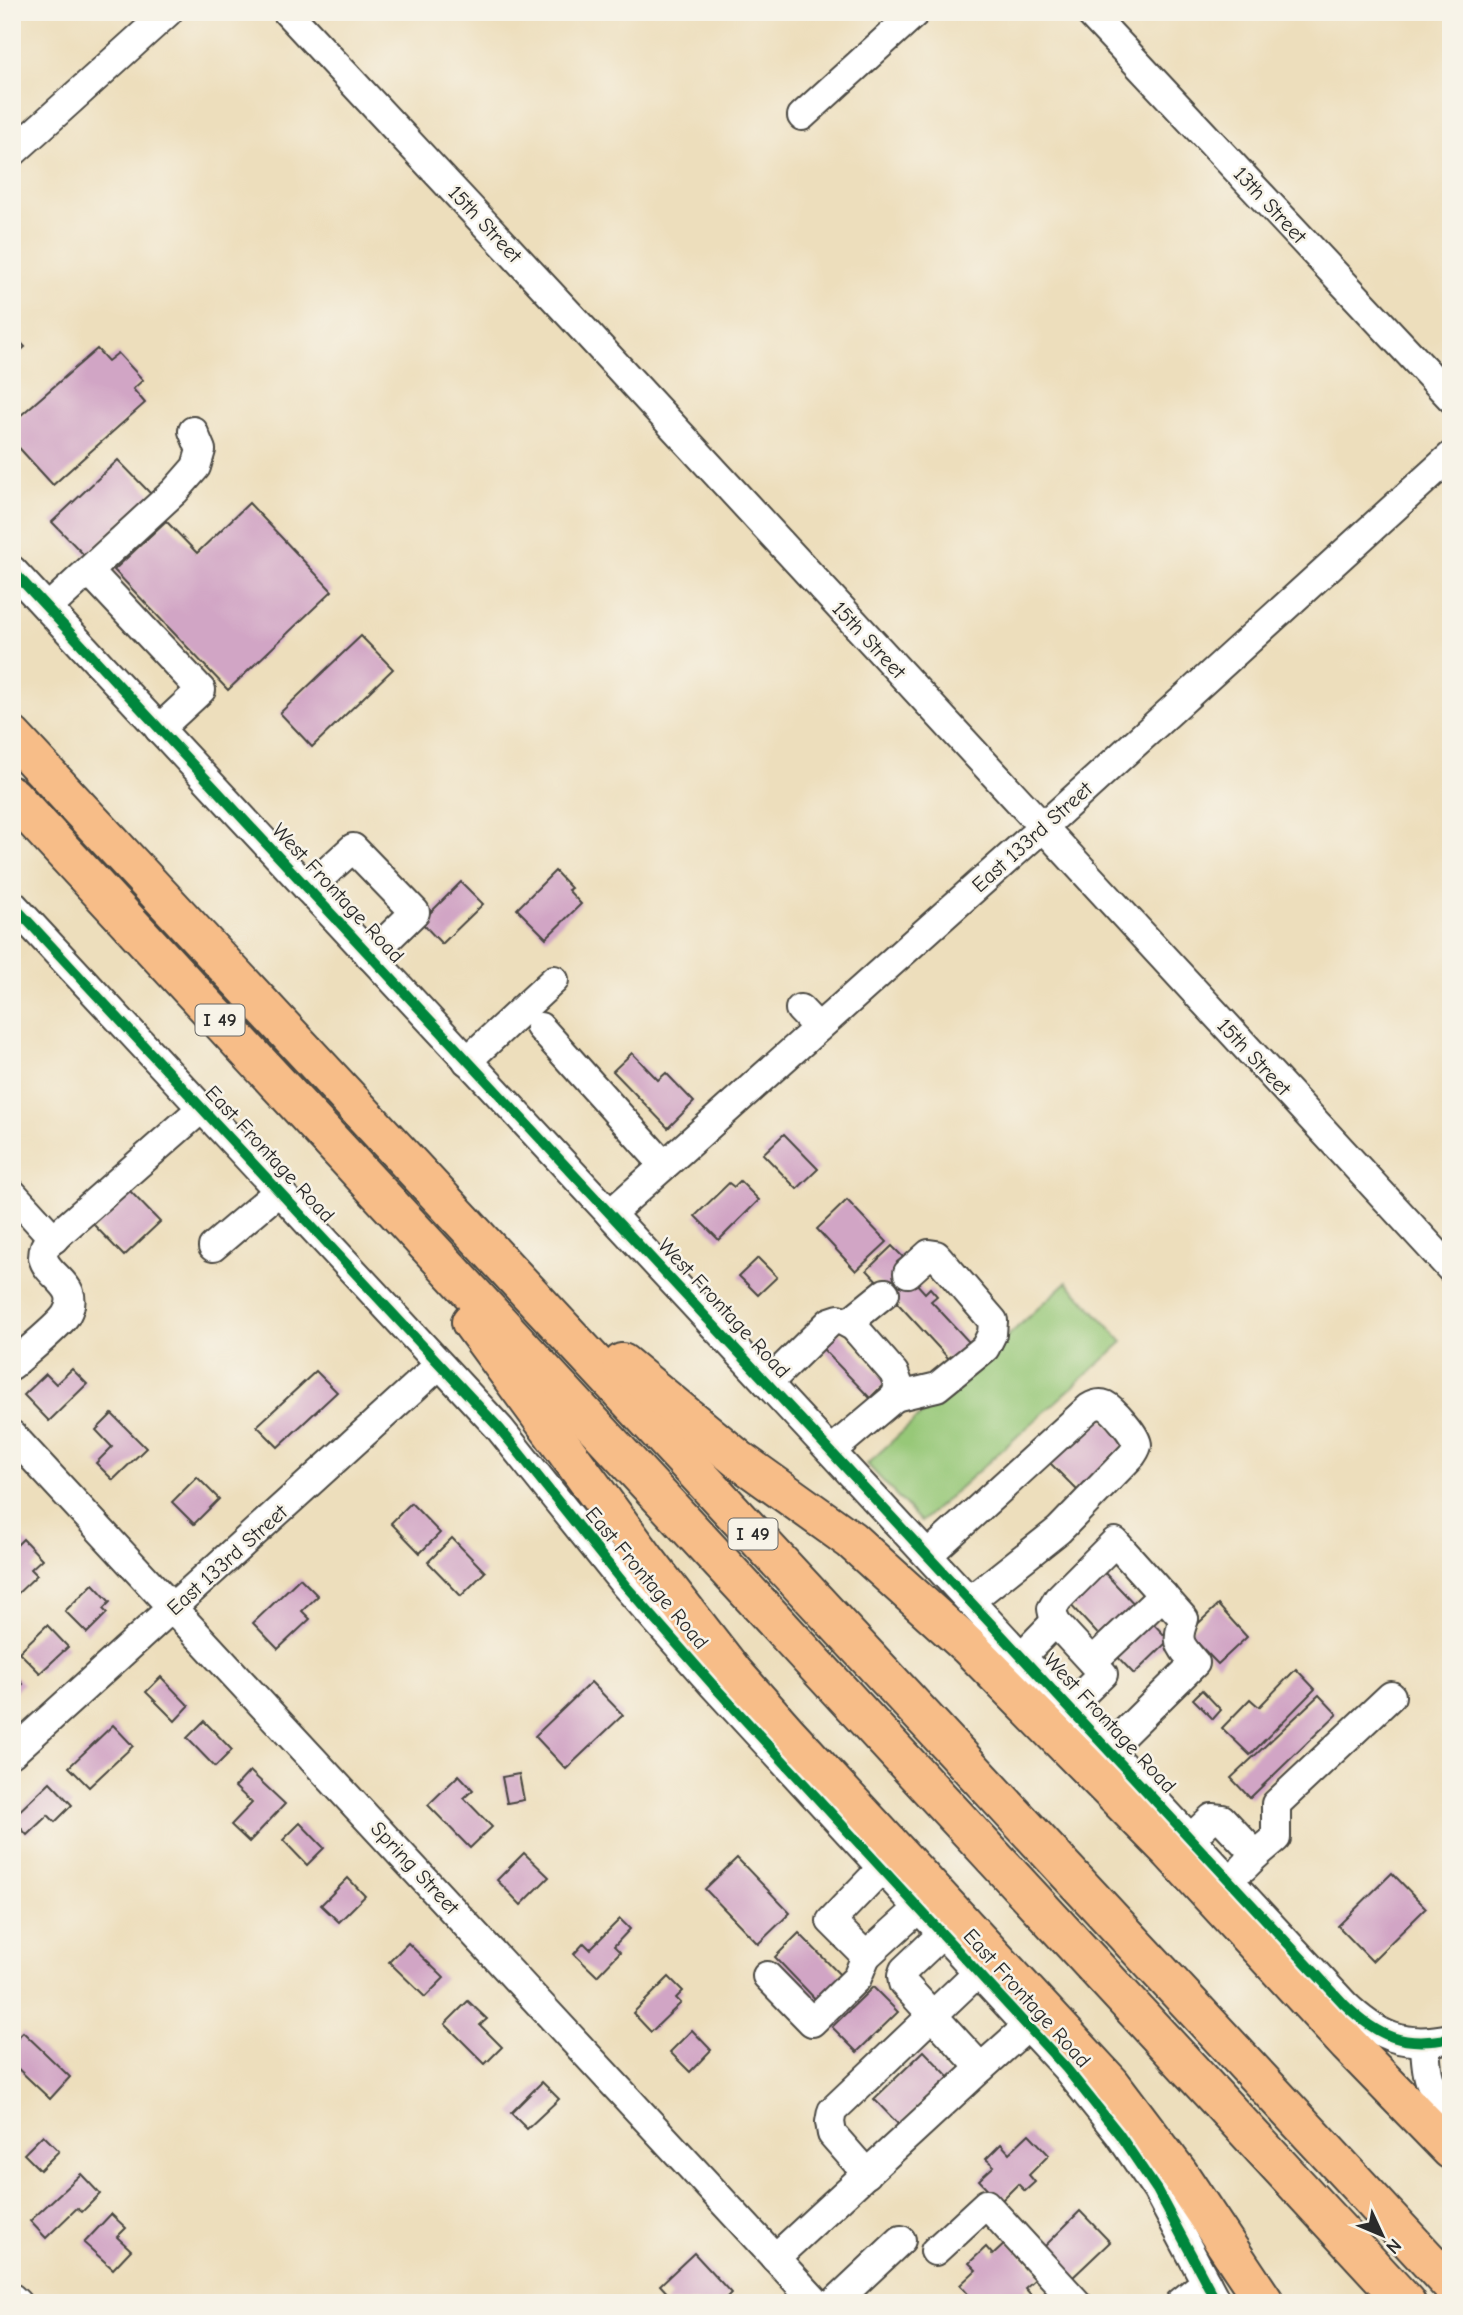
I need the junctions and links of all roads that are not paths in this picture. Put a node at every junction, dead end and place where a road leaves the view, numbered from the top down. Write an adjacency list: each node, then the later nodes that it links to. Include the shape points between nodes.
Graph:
1 (168, 12): 6 (street)
2 (287, 12): 16 (street, 15th Street)
3 (916, 12): 5 (street)
4 (1093, 14): 7 (street, 13th Street)
5 (802, 116)
6 (12, 153)
7 (1451, 398)
8 (193, 430): 11 (street, via 201,450 196,467)
9 (1451, 456): 16 (street, East 133rd Street)
10 (12, 570): 12 (street, West Frontage Road)
11 (89, 571): 12 (street); 13 (street, via 201,690)
12 (48, 608): 13 (street, West Frontage Road)
13 (159, 729): 17 (street, West Frontage Road)
14 (12, 736): 31 (highway, I 49)
15 (12, 796): 29 (highway, I 49)
16 (1042, 828): 24 (street, East 133rd Street, via 809,1019 740,1081); 32 (street, 15th Street)
17 (308, 889): 19 (street, West Frontage Road); 19 (street, via 353,848 415,912)
18 (12, 904): 23 (street, East Frontage Road)
19 (370, 956): 22 (street, West Frontage Road)
20 (554, 980): 22 (street)
21 (540, 1027): 24 (street)
22 (467, 1061): 27 (street, West Frontage Road)
23 (202, 1108): 25 (street, East Frontage Road); 28 (street)
24 (664, 1165): 27 (street, East 133rd Street)
25 (279, 1191): 30 (street); 37 (street, East Frontage Road)
26 (12, 1193): 28 (street)
27 (610, 1214): 38 (street, West Frontage Road)
28 (54, 1239): 36 (street, via 43,1256 68,1289 71,1301 65,1316)
29 (428, 1244): 80 (highway, via 459,1307 699,1629 787,1733 1111,2084 1179,2174); 81 (highway, I 49)
30 (213, 1247)
31 (500, 1262): 67 (highway, via 738,1459 851,1541 969,1647 1171,1852); 72 (highway, I 49)
32 (1451, 1269)
33 (908, 1273): 39 (street, via 929,1254 936,1255 993,1321 992,1334 985,1348 937,1387)
34 (885, 1293): 35 (street)
35 (848, 1323): 38 (street, via 830,1322); 39 (street, via 894,1374 899,1386)
36 (12, 1365)
37 (439, 1365): 45 (street, East 133rd Street); 55 (street, East Frontage Road, via 500,1429 625,1585 713,1685)
38 (768, 1382): 41 (street, West Frontage Road)
39 (895, 1397): 41 (street)
40 (12, 1435): 45 (street, Spring Street)
41 (831, 1451): 42 (street, West Frontage Road)
42 (928, 1555): 44 (street, West Frontage Road); 44 (street, via 1089,1408 1106,1406 1131,1431 1137,1441 1132,1455 1059,1530)
43 (1163, 1595): 46 (street, via 1115,1542 1058,1599 1052,1609); 48 (street); 51 (street, via 1184,1619 1178,1634 1180,1645 1195,1663)
44 (971, 1600): 47 (street, West Frontage Road)
45 (174, 1608): 52 (street, East 133rd Street); 71 (street, Spring Street)
46 (1055, 1622): 47 (street); 48 (street)
47 (1022, 1656): 50 (street, West Frontage Road)
48 (1092, 1662): 50 (street, via 1103,1674)
49 (1391, 1696): 54 (street, via 1276,1804 1276,1838)
50 (1069, 1707): 51 (street, West Frontage Road)
51 (1108, 1749): 53 (street, West Frontage Road)
52 (12, 1753)
53 (1191, 1838): 54 (street, via 1212,1818 1222,1819); 56 (street, West Frontage Road)
54 (1256, 1855): 56 (street)
55 (882, 1868): 57 (street, East Frontage Road); 59 (street, via 831,1921)
56 (1230, 1880): 64 (street, West Frontage Road, via 1357,2017 1393,2038)
57 (919, 1908): 58 (street, East Frontage Road); 59 (street)
58 (942, 1934): 60 (street, East Frontage Road); 62 (street, via 902,1976 903,1983)
59 (866, 1956): 61 (street, via 857,1979 812,2022)
60 (978, 1972): 62 (street); 63 (street, East Frontage Road)
61 (767, 1976)
62 (933, 2015): 65 (street); 68 (street, via 832,2111 832,2134)
63 (1028, 2026): 65 (street); 73 (street, East Frontage Road, via 1119,2134 1157,2190)
64 (1438, 2041): 66 (street, via 1426,2071 1431,2087)
65 (981, 2068): 68 (street)
66 (1451, 2112)
67 (1451, 2150)
68 (867, 2174): 71 (street)
69 (901, 2240): 77 (street)
70 (935, 2251): 78 (street, via 986,2204)
71 (775, 2258): 76 (street, Spring Street)
72 (1451, 2286)
73 (1212, 2292): 79 (street)
74 (12, 2298): 75 (street)
75 (17, 2303)
76 (817, 2303)
77 (834, 2303)
78 (1077, 2303)
79 (1180, 2303)
80 (1265, 2303)
81 (1406, 2303)

